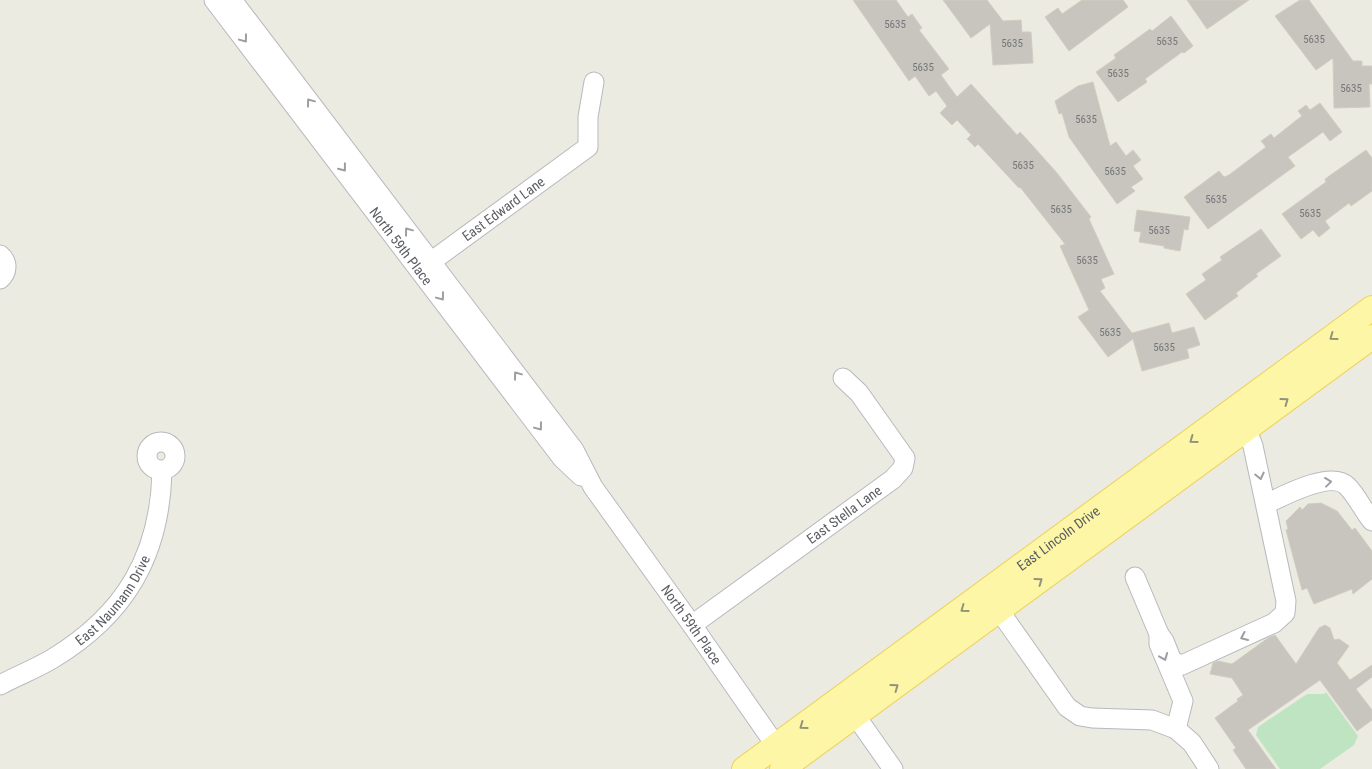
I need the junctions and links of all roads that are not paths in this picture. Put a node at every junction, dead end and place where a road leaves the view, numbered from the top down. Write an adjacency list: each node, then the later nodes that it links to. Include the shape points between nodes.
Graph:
1 (214, 0): 5 (street, North 59th Place, one-way to 5)
2 (232, 0): 5 (street, North 59th Place, one-way to 2)
3 (594, 82): 5 (street, East Edward Lane, via 588,117 588,146)
4 (0, 255): 6 (street, via 7,266)
5 (426, 266): 17 (street, North 59th Place, via 574,450 593,487)
6 (0, 279)
7 (1372, 308): 10 (main road, East Lincoln Drive, one-way to 10)
8 (1372, 337): 11 (main road, East Lincoln Drive, one-way to 8)
9 (843, 378): 17 (street, East Stella Lane, via 859,393 905,458 903,468 893,479)
10 (1232, 411): 11 (street); 16 (main road, East Lincoln Drive, one-way to 16)
11 (1246, 430): 13 (street, one-way to 13, via 1253,446); 16 (main road, East Lincoln Drive, one-way to 11)
12 (162, 471): 20 (street, East Naumann Drive, via 156,525 138,573 127,592 107,617 78,642 50,660)
13 (1266, 504): 14 (street, one-way to 14, via 1306,487 1340,481 1347,485); 19 (street, one-way to 19, via 1286,601 1285,613 1274,624)
14 (1372, 521)
15 (1135, 576): 18 (street)
16 (993, 601): 22 (main road, East Lincoln Drive); 23 (street, via 1067,707 1080,716 1152,720)
17 (692, 625): 24 (street, North 59th Place)
18 (1159, 634): 19 (street, via 1172,662); 21 (street, one-way to 21, via 1159,644)
19 (1182, 665): 21 (street)
20 (0, 684)
21 (1175, 684): 23 (street, via 1183,701)
22 (849, 706): 24 (main road, East Lincoln Drive); 26 (street)
23 (1176, 730): 27 (street, via 1192,743)
24 (782, 760): 25 (main road, East Lincoln Drive)
25 (744, 769)
26 (894, 769)
27 (1209, 769)

